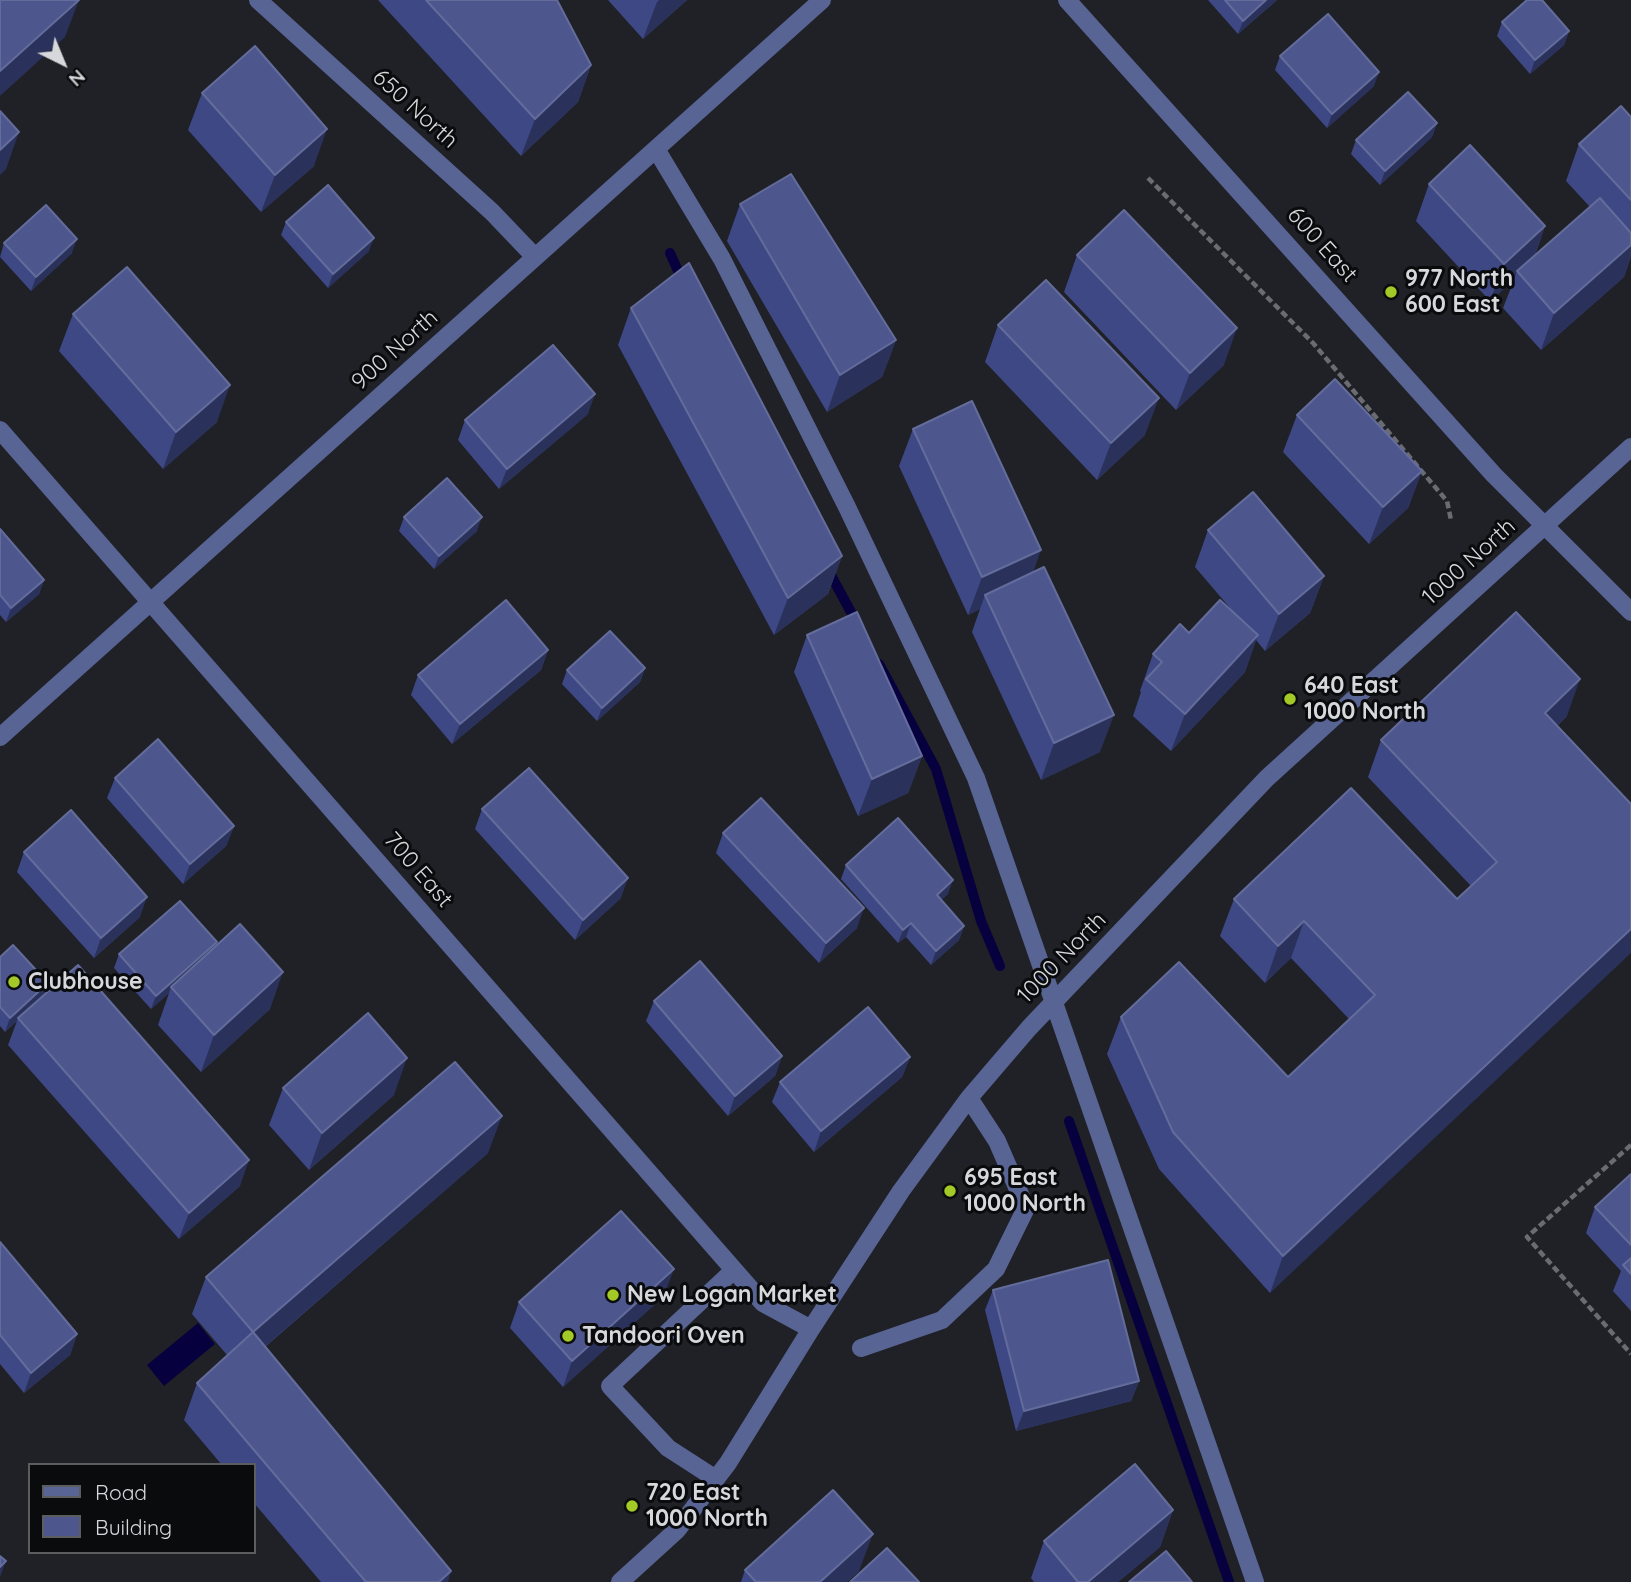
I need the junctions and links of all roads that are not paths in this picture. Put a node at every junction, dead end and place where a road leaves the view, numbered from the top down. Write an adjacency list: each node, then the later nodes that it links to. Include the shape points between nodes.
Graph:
1 (258, 0): 5 (street, 650 North, via 492,212)
2 (822, 0): 4 (street, 900 North)
3 (1067, 0): 8 (street, 600 East)
4 (656, 149): 5 (street, 900 North); 12 (street, via 722,259 976,779)
5 (535, 257): 9 (street, 900 North)
6 (0, 429): 9 (street, 700 East)
7 (1631, 447): 8 (street, 1000 North)
8 (1545, 527): 10 (street, 600 East); 12 (street, 1000 North, via 1268,778)
9 (151, 602): 11 (street, 900 North); 14 (street, 700 East)
10 (1631, 612)
11 (0, 737)
12 (1054, 1002): 13 (street, 1000 North); 19 (street)
13 (969, 1098): 15 (street, 1000 North); 16 (street, via 997,1141 1026,1208 996,1269 942,1320)
14 (734, 1270): 15 (street, 700 East, via 763,1303); 17 (street, via 610,1386 668,1448)
15 (811, 1328): 17 (street, 1000 North)
16 (861, 1348)
17 (716, 1479): 18 (street, 1000 North, via 677,1530)
18 (620, 1582)
19 (1255, 1582)

